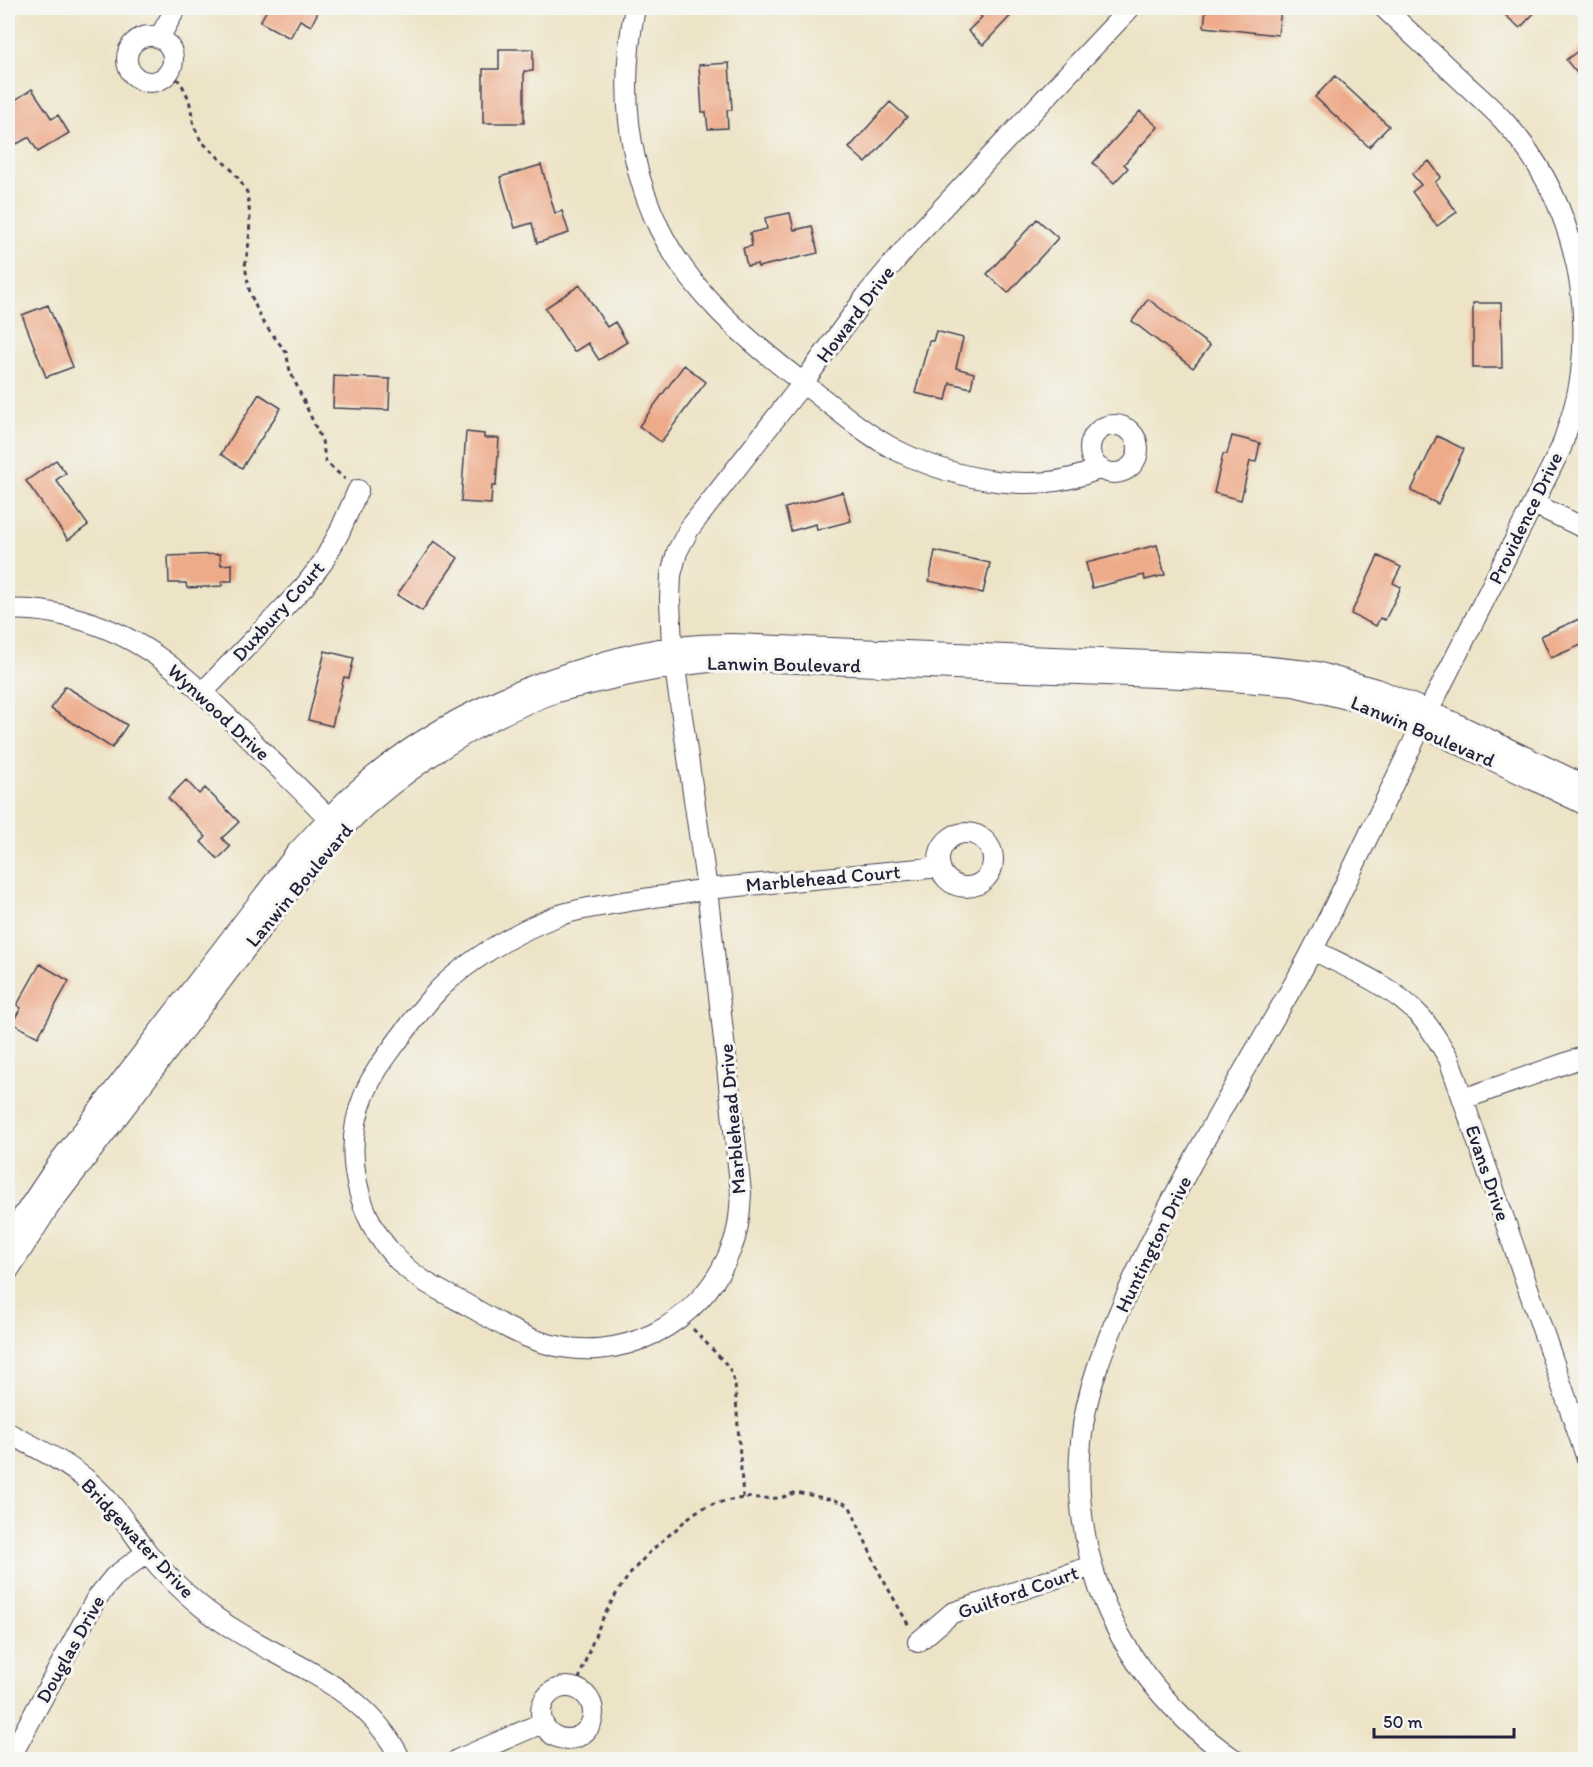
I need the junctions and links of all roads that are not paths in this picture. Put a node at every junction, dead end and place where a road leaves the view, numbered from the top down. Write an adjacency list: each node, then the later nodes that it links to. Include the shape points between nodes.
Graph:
1 (176, 8): 5 (street)
2 (635, 8): 6 (street, via 626,78 628,118 644,191 659,229 704,296 741,334)
3 (1130, 8): 6 (street, Howard Drive, via 916,236 869,292)
4 (1384, 8): 9 (street, Providence Drive, via 1503,120 1524,145 1563,216 1576,257 1583,300 1581,375 1561,448)
5 (159, 38): 5 (street, via 141,37 134,41 126,56 133,76 146,83 170,72 173,55)
6 (803, 383): 7 (street, via 898,451 963,475 1032,482 1067,480); 12 (street, Howard Drive, via 689,529 677,552 669,600)
7 (1100, 468)
8 (358, 490): 13 (street, Duxbury Court, via 323,562 304,587)
9 (1534, 504): 10 (street); 14 (street, Providence Drive)
10 (1586, 529)
11 (8, 610): 13 (street, Wynwood Drive, via 45,611 115,631 175,667)
12 (673, 656): 14 (street, Lanwin Boulevard, via 1262,683 1294,686); 17 (street, Lanwin Boulevard, via 627,656 551,677 495,700 395,760 356,791); 19 (street, Marblehead Drive)
13 (203, 692): 17 (street, Wynwood Drive)
14 (1424, 719): 15 (street, Lanwin Boulevard); 16 (street, Lanwin Boulevard); 20 (street, Huntington Drive)
15 (1586, 786)
16 (1586, 805)
17 (334, 825): 23 (street, Lanwin Boulevard, via 297,852 68,1150); 24 (street, Lanwin Boulevard, via 309,866 49,1207)
18 (940, 867): 19 (street, Marblehead Court)
19 (707, 889): 19 (street, Marblehead Drive, via 584,909 525,929 461,970 433,996 376,1070 356,1120 354,1171 372,1225 399,1262 420,1279 521,1334 570,1348 607,1347 639,1340 682,1317 706,1293 721,1271 735,1237 741,1192)
20 (1313, 950): 22 (street, Evans Drive, via 1378,983 1420,1017 1449,1059); 28 (street, Huntington Drive, via 1158,1226 1098,1361 1082,1432 1079,1484)
21 (1586, 1056): 22 (street)
22 (1463, 1099): 26 (street, Evans Drive)
23 (8, 1238)
24 (8, 1271)
25 (8, 1433): 27 (street, Bridgewater Drive, via 68,1466 93,1485 118,1511)
26 (1586, 1456)
27 (147, 1552): 31 (street, Douglas Drive, via 114,1577 96,1599); 32 (street, Bridgewater Drive, via 202,1608 332,1683 357,1703 380,1726)
28 (1092, 1566): 29 (street, Guilford Court, via 952,1613); 34 (street, Huntington Drive, via 1127,1648 1151,1683 1178,1714)
29 (918, 1642)
30 (542, 1723): 30 (street, via 547,1731 573,1739 586,1731 593,1707 584,1693 566,1686 544,1699 540,1708); 33 (street)
31 (9, 1760)
32 (401, 1760)
33 (457, 1760)
34 (1235, 1760)

